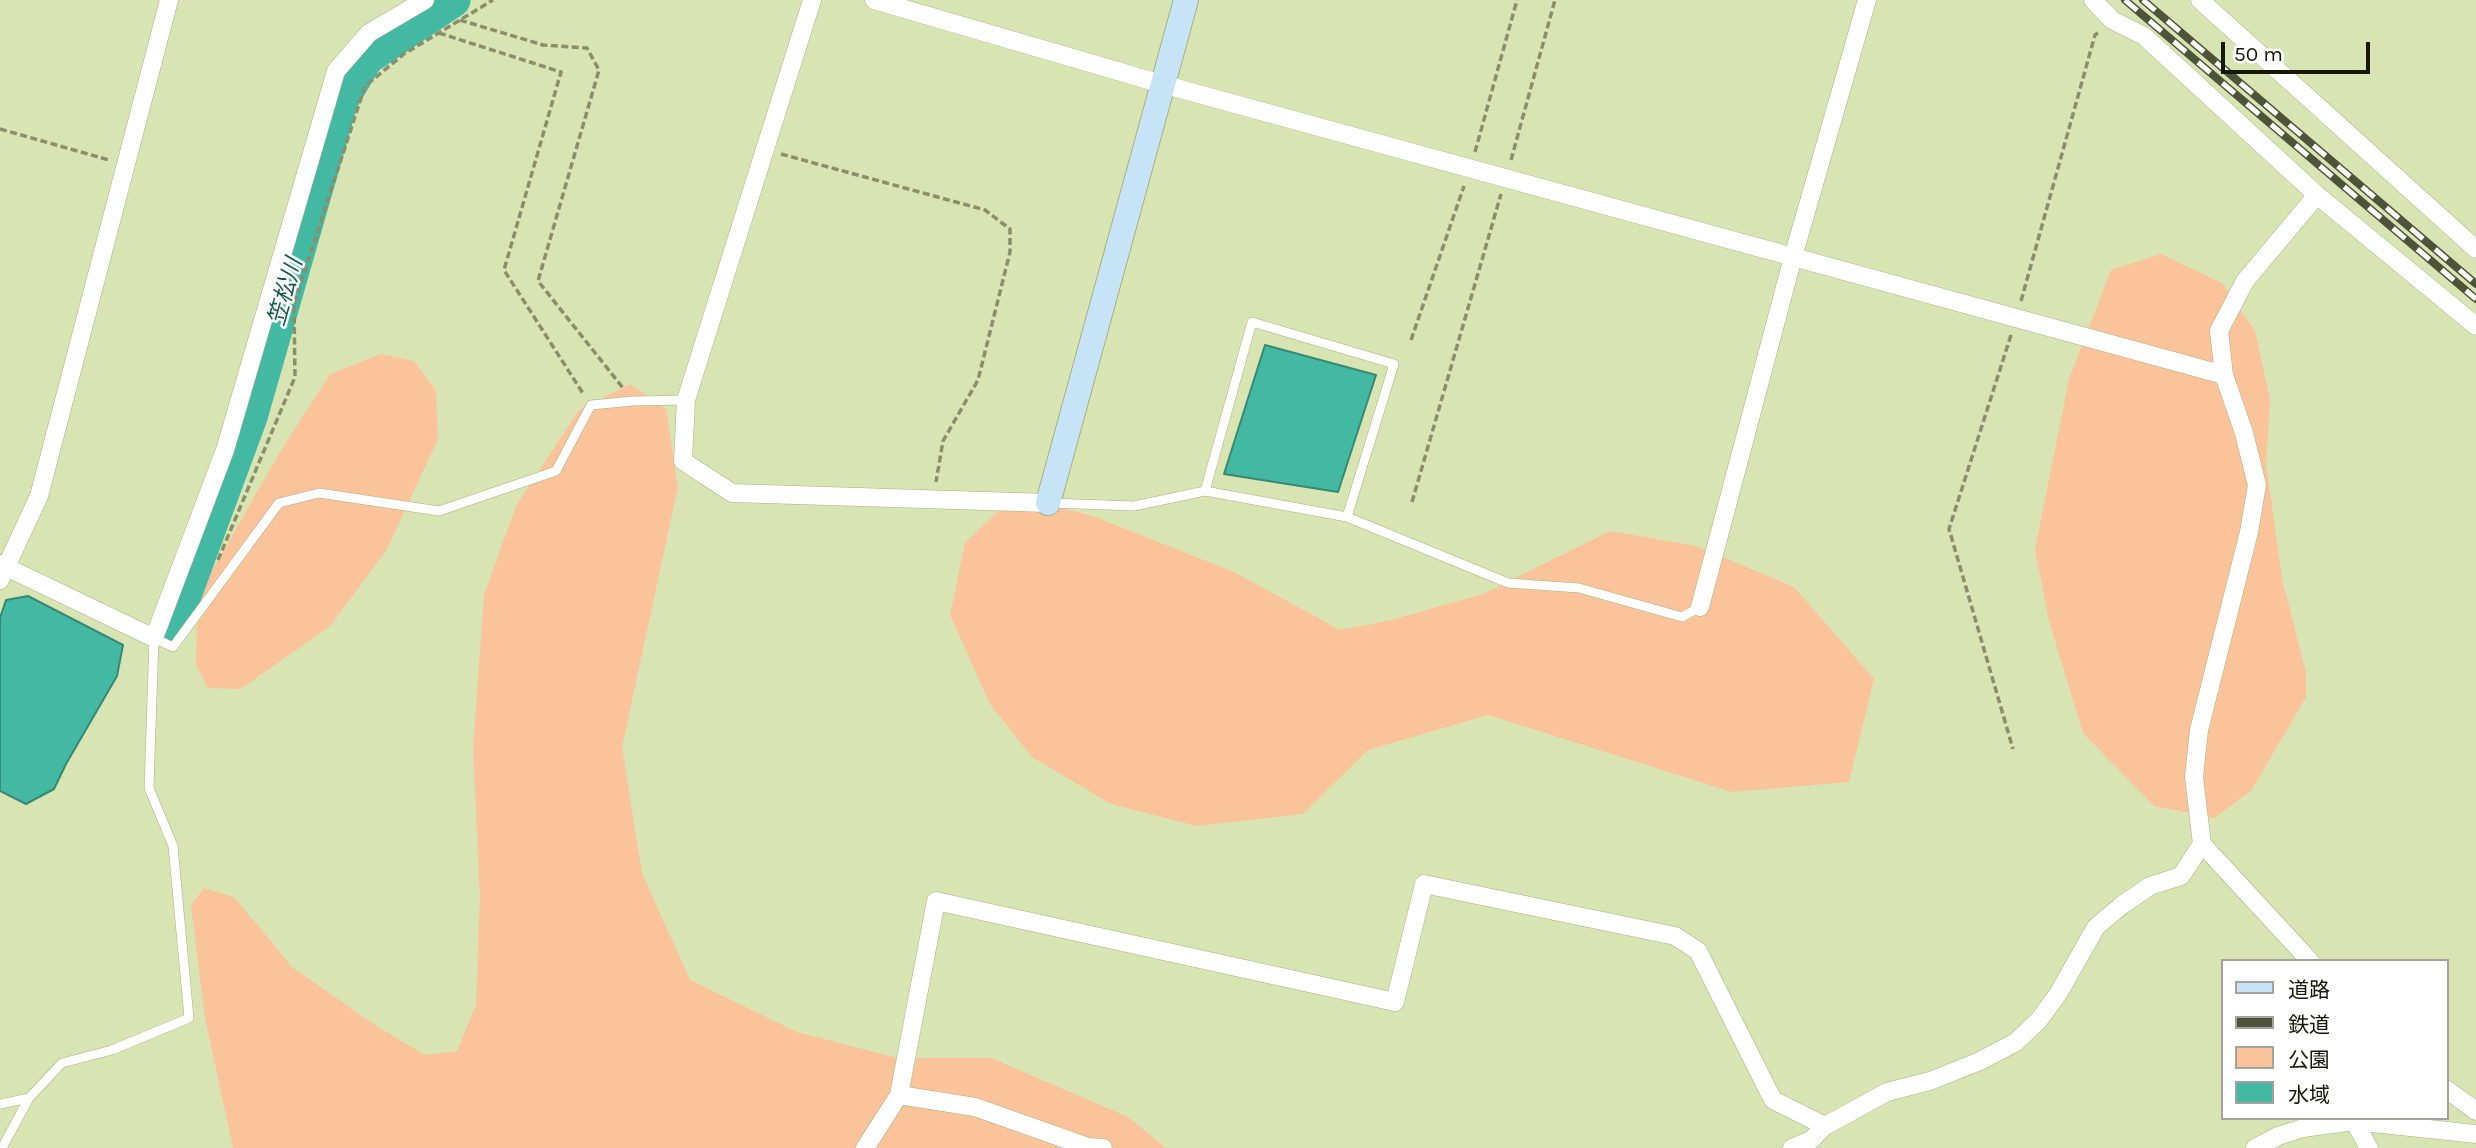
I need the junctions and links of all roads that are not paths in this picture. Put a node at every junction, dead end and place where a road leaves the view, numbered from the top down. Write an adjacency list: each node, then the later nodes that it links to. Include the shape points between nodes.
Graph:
1 (169, 0): 19 (street, via 39,496)
2 (425, 0): 21 (street, via 369,33 336,71 225,450)
3 (812, 0): 15 (street)
4 (874, 0): 9 (street)
5 (1186, 0): 9 (street)
6 (1867, 0): 12 (street)
7 (2093, 0): 10 (street, via 2112,20 2144,36)
8 (2200, 0): 11 (street)
9 (1162, 84): 12 (street); 17 (street)
10 (2317, 195): 13 (street); 14 (street, via 2245,281 2220,331)
11 (2476, 249)
12 (1793, 257): 14 (street); 20 (street)
13 (2476, 326)
14 (2224, 375): 22 (street, via 2257,485 2199,730 2194,777)
15 (686, 400): 17 (street, via 683,461 732,493); 21 (lane, via 591,405 556,471 439,511 319,493 279,503 173,647)
16 (1205, 491): 17 (lane, via 1134,506); 18 (lane); 18 (lane, via 1252,323 1394,364)
17 (1048, 503)
18 (1347, 517): 20 (lane, via 1508,583 1579,588 1682,617)
19 (2, 571): 21 (street)
20 (1700, 607)
21 (154, 638): 26 (lane, via 149,788 173,846 189,1018 112,1050 62,1063)
22 (2202, 844): 23 (street); 30 (street, via 2181,877 2150,886 2096,927 2058,994 2016,1042 1930,1081 1887,1092)
23 (2308, 959)
24 (2448, 1090): 28 (street)
25 (899, 1095): 30 (street, via 936,901 1395,1002 1424,884 1675,936 1698,951 1773,1100); 33 (street); 34 (street, via 975,1107 1088,1147)
26 (29, 1098): 27 (lane); 32 (lane)
27 (0, 1104)
28 (2476, 1111)
29 (2354, 1121): 31 (street); 36 (street, via 2303,1128); 37 (street)
30 (1825, 1126): 35 (street, via 1811,1140)
31 (2476, 1134)
32 (2, 1148)
33 (865, 1148)
34 (1103, 1148)
35 (1792, 1148)
36 (2255, 1148)
37 (2369, 1148)

